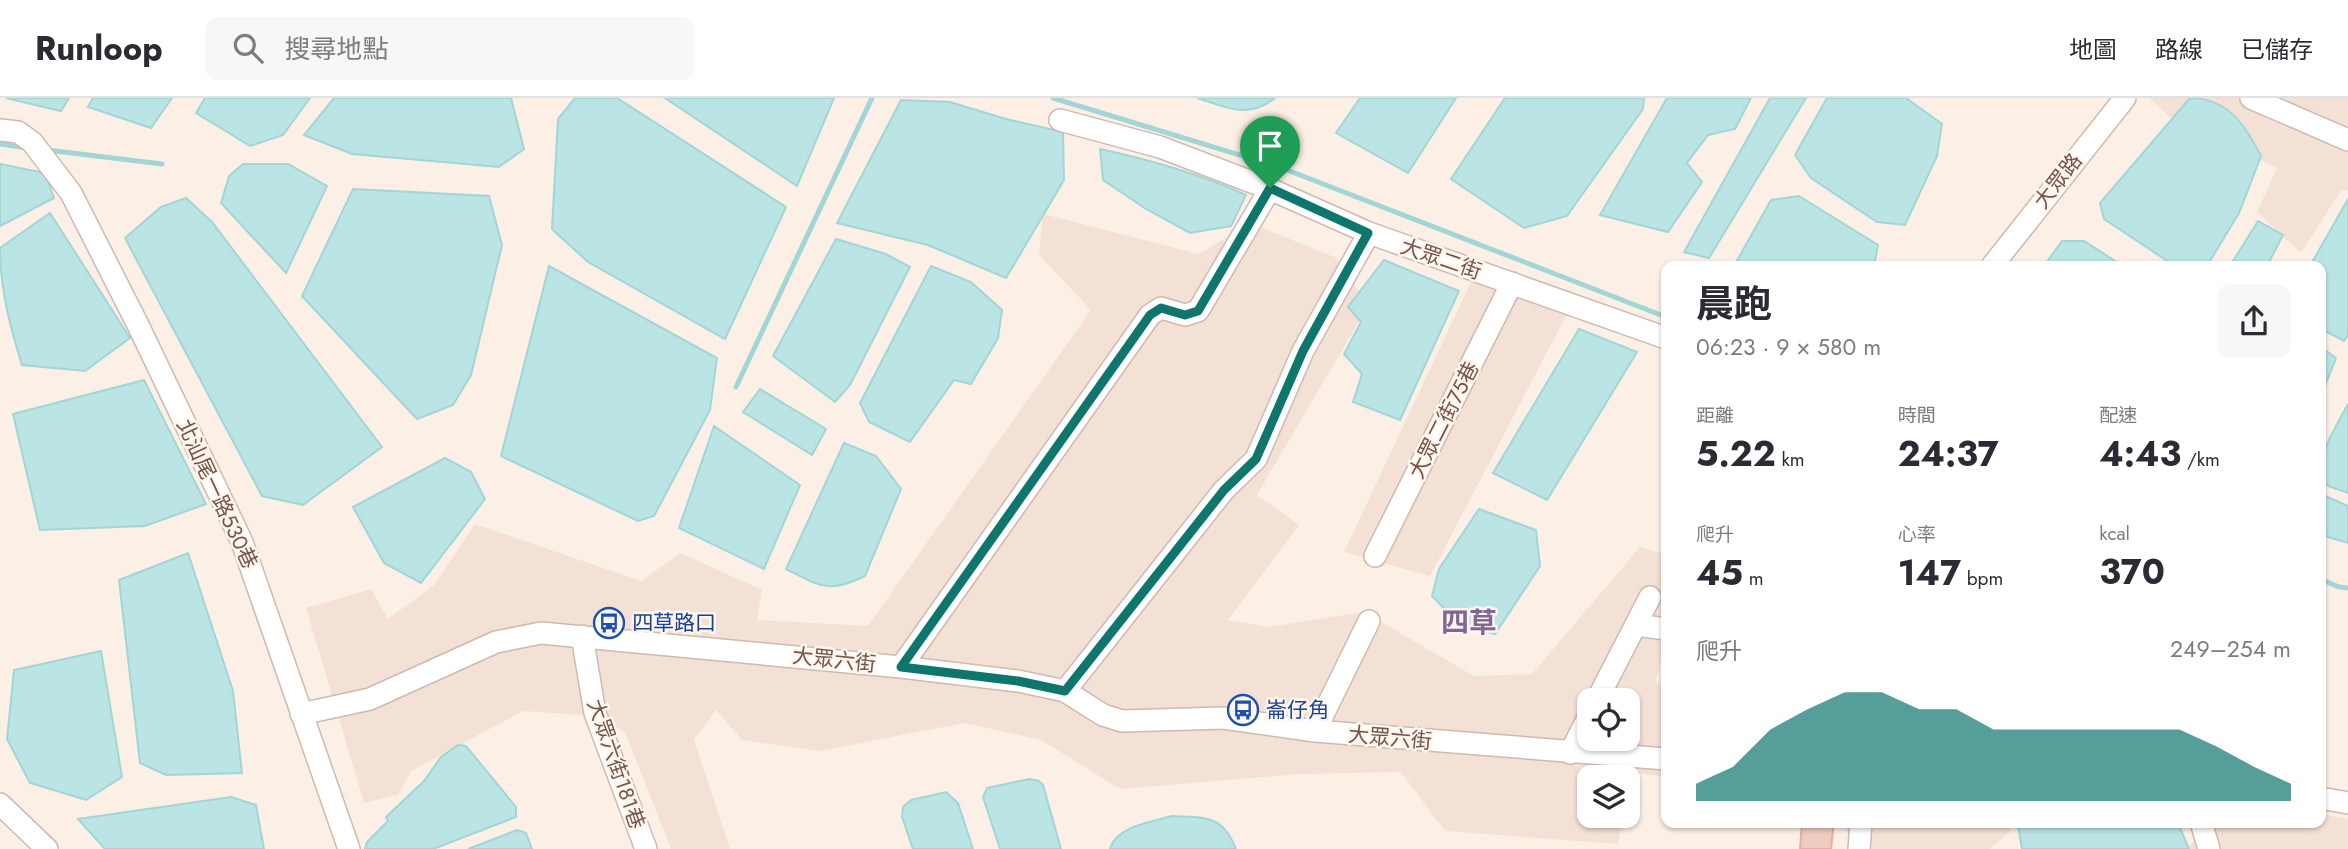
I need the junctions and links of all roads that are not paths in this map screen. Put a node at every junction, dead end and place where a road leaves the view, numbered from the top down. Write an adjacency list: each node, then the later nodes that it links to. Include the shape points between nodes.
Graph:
1 (2125, 98): 8 (street, 大眾路)
2 (2251, 98): 5 (street)
3 (1060, 120): 6 (street, 大眾二街, via 1160,146)
4 (0, 130): 20 (street, 北汕尾一路530巷, via 18,132 38,150 71,193 100,248 243,542)
5 (2348, 140)
6 (1270, 188): 7 (street, 大眾二街); 17 (street, via 1198,311 1185,315 1161,308 1150,315)
7 (1368, 233): 9 (street, 大眾二街); 19 (street, via 1303,351 1256,459 1224,490)
8 (1996, 261)
9 (1512, 283): 10 (street, 大眾二街); 11 (street, 大眾二街75巷)
10 (1661, 336)
11 (1375, 556)
12 (1650, 597): 14 (street)
13 (1369, 621): 21 (street)
14 (1636, 625): 15 (street); 18 (street)
15 (1661, 628)
16 (582, 636): 17 (street, 大眾六街); 20 (street, 大眾六街, via 541,633 496,642 370,699); 32 (street, 大眾六街181巷, via 594,713)
17 (901, 667): 19 (street, 大眾六街)
18 (1603, 688)
19 (1065, 691): 21 (street, 大眾六街, via 1103,715 1122,721 1223,718)
20 (301, 714): 31 (street, 北汕尾一路530巷)
21 (1315, 731): 23 (street, 大眾六街)
22 (1577, 739): 23 (street)
23 (1570, 753): 24 (street, 大眾六街)
24 (1661, 759)
25 (2326, 799): 26 (street)
26 (2348, 803)
27 (0, 804): 30 (street)
28 (1861, 828): 33 (street)
29 (2202, 828): 34 (street)
30 (47, 849)
31 (349, 849)
32 (646, 849)
33 (1859, 849)
34 (2209, 849)

